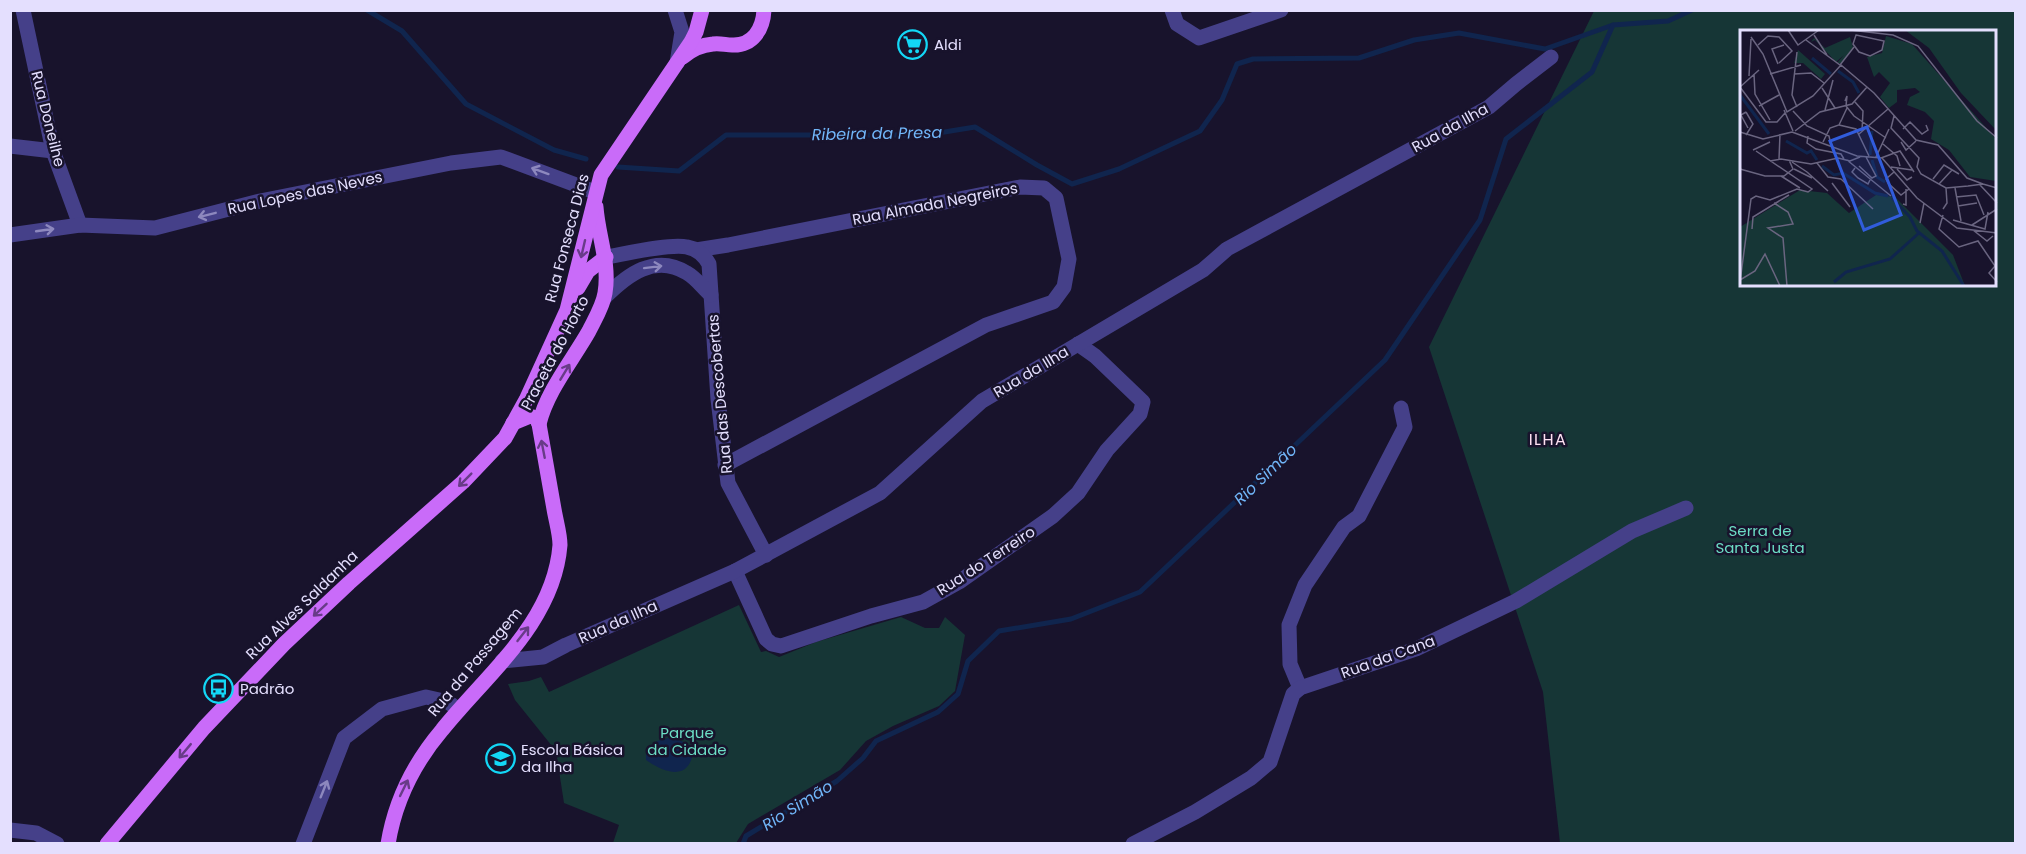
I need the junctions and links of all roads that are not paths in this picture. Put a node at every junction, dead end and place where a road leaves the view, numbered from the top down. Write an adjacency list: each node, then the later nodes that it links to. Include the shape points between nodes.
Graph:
1 (23, 10): 11 (street, Rua Doneilhe)
2 (677, 10): 6 (street); 9 (street, via 682,32)
3 (764, 10): 7 (main road, Rua Fonseca Dias, via 764,21 753,38 744,43)
4 (1172, 10): 5 (street, via 1177,24 1199,38)
5 (1281, 10)
6 (702, 18): 7 (main road, via 714,39); 9 (main road, Rua Fonseca Dias)
7 (724, 44): 9 (main road, Rua Fonseca Dias, via 696,48)
8 (1551, 57): 20 (street, Rua da Ilha, via 1489,107 1227,249 1203,270)
9 (677, 63): 12 (main road, Rua Fonseca Dias, via 608,162)
10 (10, 146): 11 (street)
11 (53, 151): 13 (street, Rua Doneilhe)
12 (595, 192): 13 (street, Rua Lopes das Neves, one-way to 13, via 501,157 260,201 155,228); 16 (main road, Praceta do Horto); 19 (main road, Rua Fonseca Dias, one-way to 19)
13 (80, 225): 14 (street, Rua Lopes das Neves, one-way to 13)
14 (10, 235)
15 (696, 250): 16 (street, via 674,246); 17 (street, Rua das Descobertas, via 709,264); 25 (street, Rua Almada Negreiros, via 1020,187 1044,188 1056,198 1069,259 1064,286 1053,302 986,325)
16 (606, 257): 18 (main road, Praceta do Horto); 19 (main road, via 588,271)
17 (711, 295): 18 (street, Rua das Descobertas, one-way to 17, via 644,267 666,265 689,274); 25 (street, Rua das Descobertas)
18 (605, 297): 24 (main road, Praceta do Horto, one-way to 18)
19 (567, 310): 21 (main road, Rua Fonseca Dias)
20 (1077, 344): 27 (street, Rua da Ilha, via 982,401 880,493); 28 (street, Rua do Terreiro, via 1143,402 1140,414 1107,450 1078,493 1053,516 958,582 923,602 781,646 766,639)
21 (526, 399): 23 (main road, Rua Alves Saldanha)
22 (1401, 408): 30 (street, via 1405,427 1359,516 1344,527 1305,585 1288,625 1290,664)
23 (513, 423): 24 (main road, via 530,416); 34 (main road, Rua Alves Saldanha, one-way to 34, via 505,438 463,482 284,644 204,728)
24 (538, 424): 29 (main road, Rua da Passagem, one-way to 24, via 537,617 548,594 560,543)
25 (725, 465): 27 (street, Rua das Descobertas, via 728,483)
26 (1686, 508): 30 (street, Rua da Cana, via 1632,531 1516,601 1416,650)
27 (766, 555): 28 (street, Rua da Ilha)
28 (735, 571): 29 (street, Rua da Ilha, via 543,657)
29 (502, 661): 31 (main road, Rua da Passagem)
30 (1300, 688): 37 (street, via 1293,694 1270,762 1195,812)
31 (459, 710): 35 (street, one-way to 31, via 344,738 382,709 426,698 448,702); 36 (main road, Rua da Passagem, one-way to 31, via 401,792 440,731)
32 (10, 831): 33 (street, via 36,833)
33 (57, 843)
34 (107, 843)
35 (303, 843)
36 (388, 843)
37 (1133, 843)

